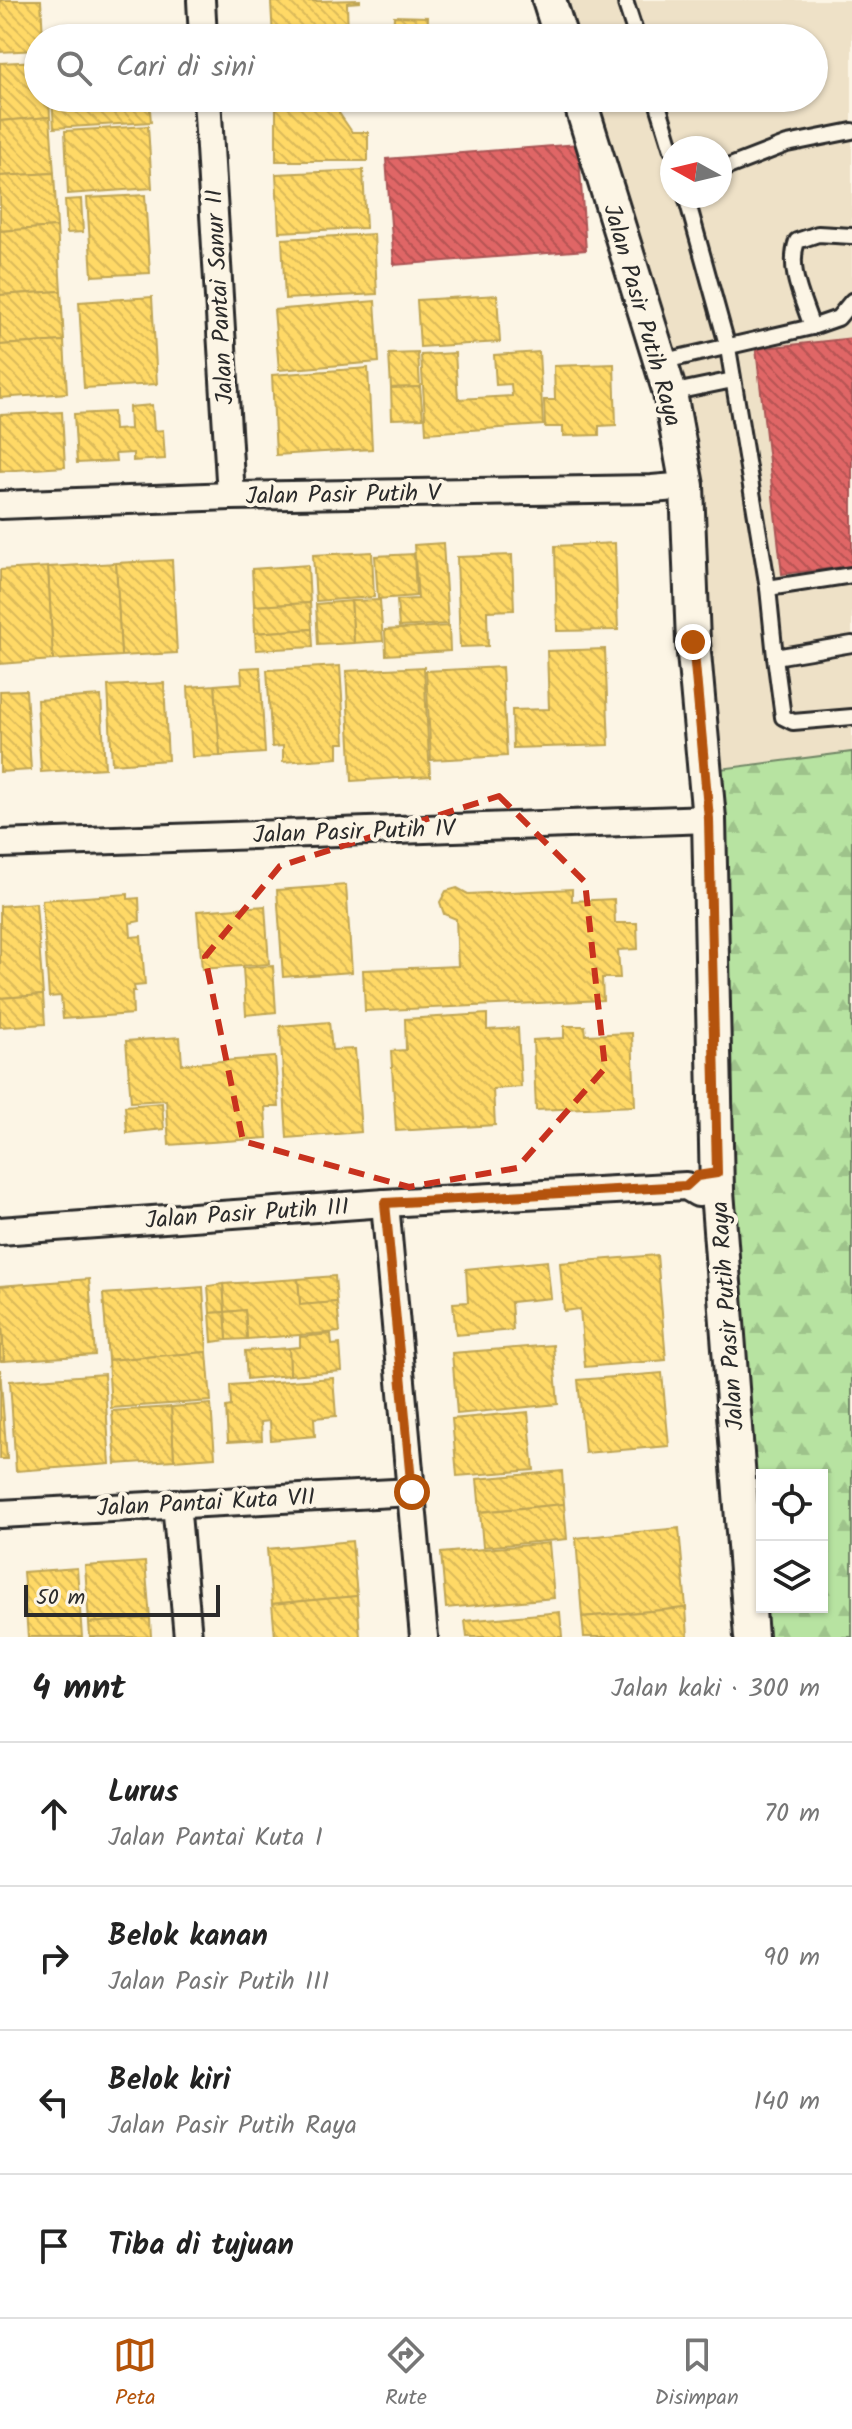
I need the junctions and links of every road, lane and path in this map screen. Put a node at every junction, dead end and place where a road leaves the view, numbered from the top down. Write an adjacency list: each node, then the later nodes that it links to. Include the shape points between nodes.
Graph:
1 (201, 0): 4 (street)
2 (549, 0): 5 (street)
3 (626, 4): 6 (lane)
4 (202, 24)
5 (557, 24)
6 (632, 24)
7 (208, 112): 22 (street, Jalan Pantai Sanur II)
8 (583, 112): 18 (street, Jalan Pasir Putih Raya)
9 (660, 112): 11 (lane)
10 (852, 131): 12 (lane, via 787,144)
11 (668, 136)
12 (732, 165)
13 (689, 208): 17 (lane)
14 (852, 236): 16 (lane, via 818,234 797,241 795,274)
15 (852, 301): 16 (lane, via 838,318)
16 (812, 327): 17 (lane)
17 (728, 348): 18 (lane); 19 (lane)
18 (660, 362): 20 (street, Jalan Pasir Putih Raya)
19 (733, 380): 20 (lane); 25 (lane)
20 (670, 393): 21 (street, Jalan Pasir Putih Raya)
21 (687, 486): 22 (street, Jalan Pasir Putih V); 29 (street, Jalan Pasir Putih Raya, via 693,642)
22 (231, 496): 23 (street, Jalan Pasir Putih V)
23 (0, 505)
24 (852, 575): 25 (lane)
25 (768, 588): 27 (lane)
26 (852, 644): 27 (lane)
27 (775, 657): 28 (lane, via 783,717 793,722)
28 (852, 717)
29 (709, 819): 30 (street, Jalan Pasir Putih IV); 31 (street, Jalan Pasir Putih Raya)
30 (0, 844)
31 (707, 1183): 32 (street, Jalan Pasir Putih III); 39 (street, Jalan Pasir Putih Raya)
32 (385, 1203): 33 (street, Jalan Pasir Putih III); 34 (street)
33 (0, 1231)
34 (412, 1492): 35 (street, Jalan Pantai Kuta VII); 38 (street)
35 (176, 1503): 36 (street, Jalan Pantai Kuta VII); 37 (street)
36 (0, 1514)
37 (188, 1637)
38 (424, 1637)
39 (751, 1637)

